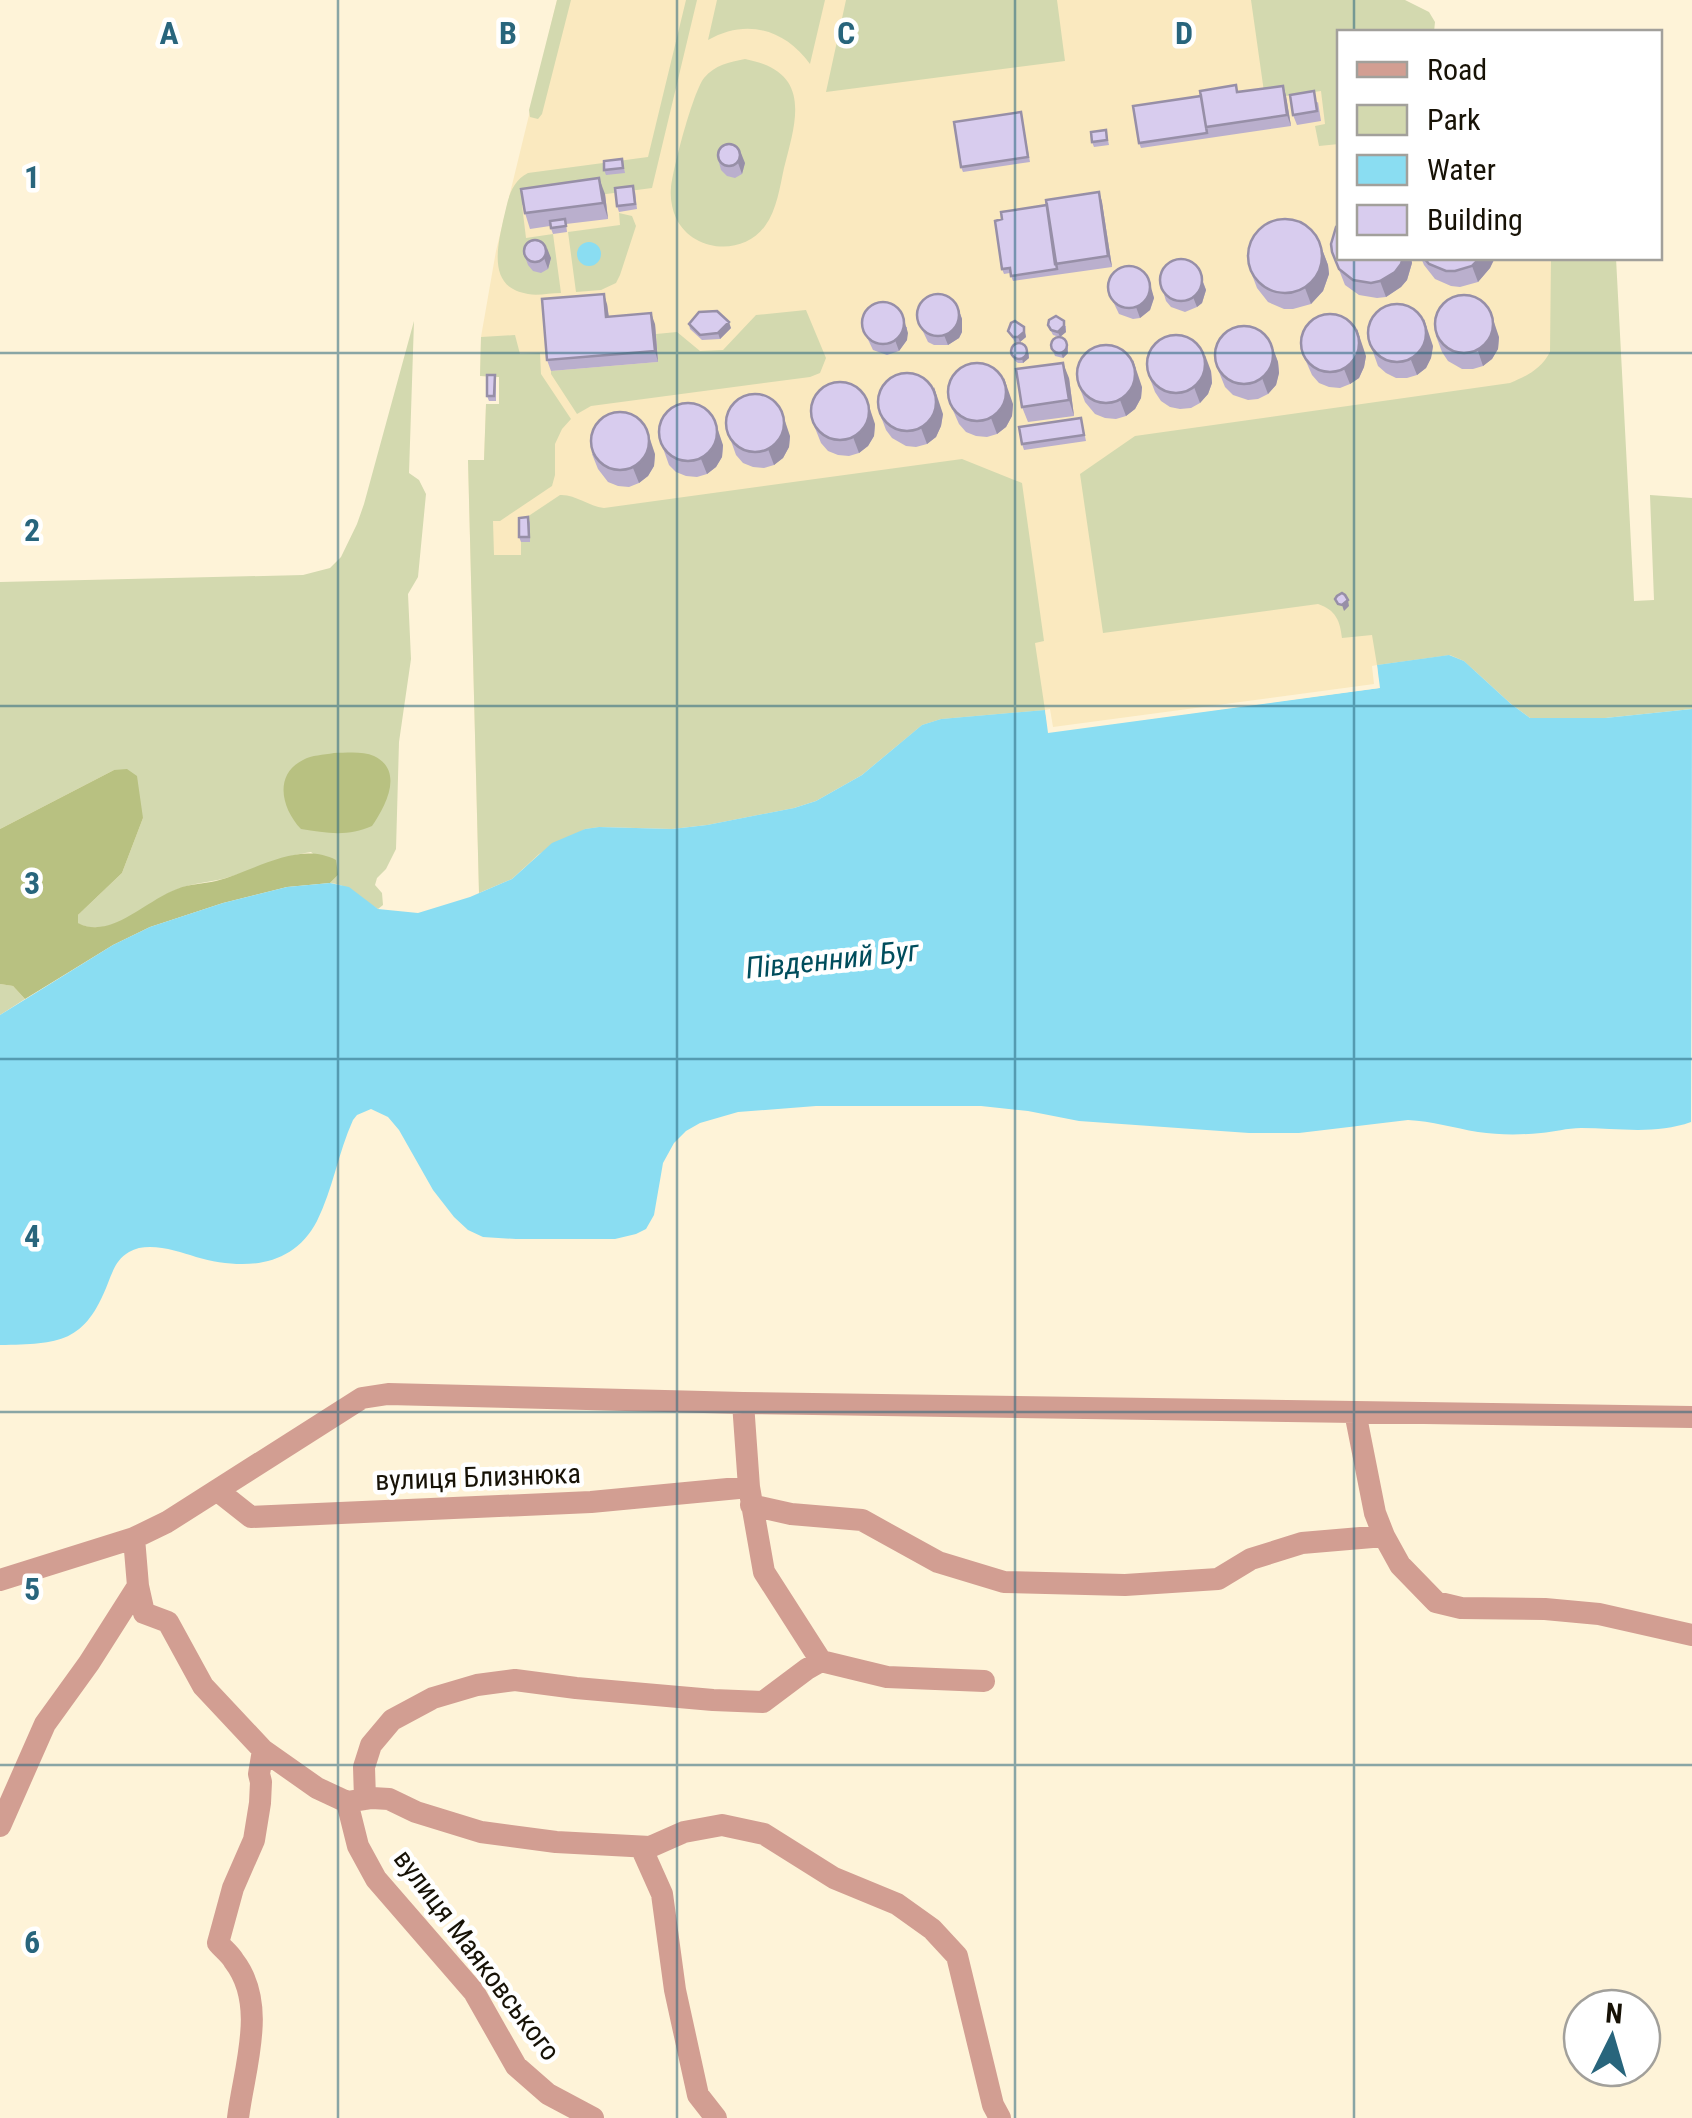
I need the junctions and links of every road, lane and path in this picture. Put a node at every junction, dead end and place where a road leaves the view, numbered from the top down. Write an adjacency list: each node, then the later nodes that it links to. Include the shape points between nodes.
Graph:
1 (742, 1402): 2 (street); 4 (street, via 362,1398); 5 (street)
2 (1355, 1412): 3 (street); 6 (street)
3 (1692, 1416)
4 (218, 1491): 5 (street, вулиця Близнюка, via 251,1516); 7 (street)
5 (750, 1496): 6 (street, вулиця Близнюка, via 791,1514 862,1520 938,1562 1004,1582 1218,1579 1251,1559 1302,1543); 11 (street, via 764,1572)
6 (1384, 1536): 10 (street, via 1400,1565 1436,1602 1599,1614)
7 (134, 1538): 8 (street); 9 (street)
8 (0, 1580)
9 (138, 1586): 13 (street, via 144,1613 168,1622 203,1686); 15 (street, via 45,1724)
10 (1692, 1635)
11 (821, 1661): 12 (street, via 887,1678); 14 (street, via 764,1702 515,1680 433,1698 392,1720 370,1745)
12 (984, 1681)
13 (263, 1750): 14 (street, via 317,1788); 17 (street, via 254,1840 218,1943 236,1962 252,2009)
14 (356, 1800): 16 (street, via 389,1799 481,1832); 18 (street, вулиця Маяковського, via 358,1846 376,1878 474,1992 516,2066 548,2094)
15 (0, 1826)
16 (641, 1846): 19 (street, via 662,1894 698,2095); 20 (street, via 722,1825 764,1834 932,1929 957,1956)
17 (238, 2118)
18 (593, 2118)
19 (716, 2118)
20 (1000, 2118)

